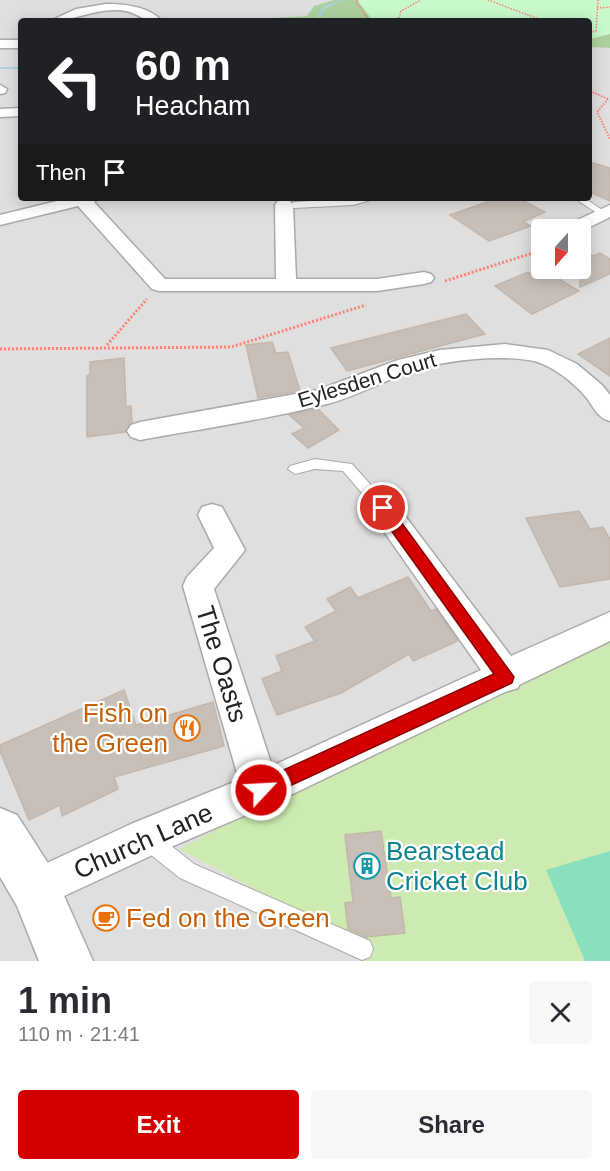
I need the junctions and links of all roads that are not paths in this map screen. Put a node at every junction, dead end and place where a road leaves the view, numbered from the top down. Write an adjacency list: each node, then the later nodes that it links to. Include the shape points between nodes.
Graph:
1 (64, 18): 2 (street, via 120,6)
2 (152, 18)
3 (0, 44): 4 (street)
4 (18, 44)
5 (18, 112): 6 (street)
6 (0, 113)
7 (79, 201): 13 (street)
8 (89, 201): 16 (street, via 159,285)
9 (358, 201): 11 (lane)
10 (584, 201): 12 (lane)
11 (284, 205): 16 (street)
12 (606, 212): 14 (street)
13 (0, 220)
14 (591, 220)
15 (432, 280): 16 (street, via 377,285)
16 (286, 285)
17 (610, 413): 18 (street, Eylesden Court, via 594,391 569,369 540,355 506,351 440,357 406,365 323,397)
18 (140, 431)
19 (295, 468): 20 (lane, via 315,464 346,466)
20 (383, 508): 23 (street)
21 (212, 515): 24 (street, The Oasts, via 230,550 198,586)
22 (610, 626): 23 (street, Church Lane)
23 (506, 677): 24 (street, Church Lane)
24 (261, 790): 26 (street, Church Lane)
25 (0, 832): 27 (street)
26 (145, 838): 27 (street, Church Lane); 28 (lane, via 188,872)
27 (35, 889): 29 (street)
28 (362, 949)
29 (66, 961)

